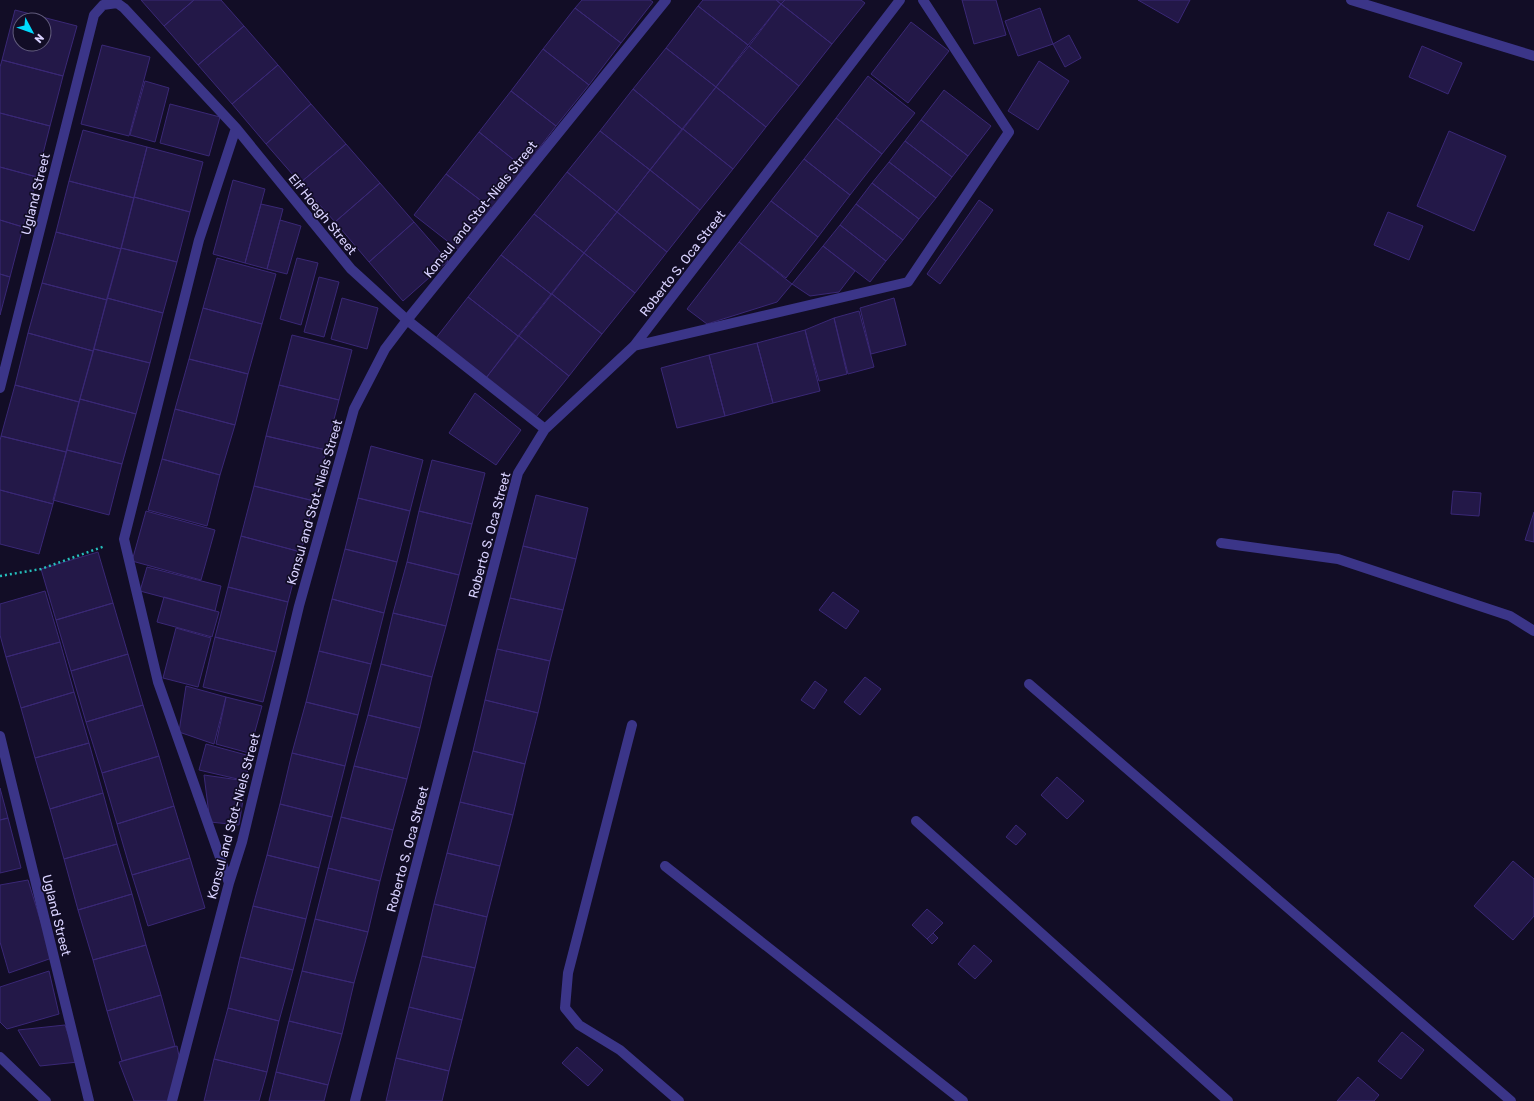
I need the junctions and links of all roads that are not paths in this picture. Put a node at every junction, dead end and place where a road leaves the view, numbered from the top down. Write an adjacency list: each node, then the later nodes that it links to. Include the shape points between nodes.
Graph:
1 (666, 0): 8 (street, Konsul and Stot-Niels Street)
2 (922, 0): 9 (street, via 1009,132 908,282)
3 (1351, 0): 6 (street)
4 (898, 1): 9 (street, Roberto S. Oca Street)
5 (100, 8): 7 (street, Elf Hoegh Street, via 103,5 117,3 124,8); 10 (street, Ugland Street, via 94,15)
6 (1534, 56)
7 (236, 128): 8 (street, Elf Hoegh Street, via 351,269); 19 (street, via 199,240 124,539 158,682)
8 (407, 320): 11 (street, Elf Hoegh Street); 19 (street, Konsul and Stot-Niels Street, via 385,349 354,409 299,606 242,842)
9 (634, 346): 11 (street, Roberto S. Oca Street)
10 (0, 388)
11 (546, 429): 25 (street, Roberto S. Oca Street, via 518,474)
12 (1221, 543): 13 (street, via 1338,560 1510,616)
13 (1534, 632)
14 (1029, 684): 29 (street)
15 (632, 725): 26 (street, via 568,973 565,1008 579,1025 620,1050)
16 (0, 736): 23 (street, Ugland Street)
17 (916, 821): 28 (street)
18 (665, 866): 27 (street)
19 (229, 883): 24 (street, Konsul and Stot-Niels Street)
20 (4, 1061): 21 (street); 22 (street)
21 (0, 1073)
22 (46, 1101)
23 (89, 1101)
24 (172, 1101)
25 (355, 1101)
26 (679, 1101)
27 (963, 1101)
28 (1228, 1101)
29 (1511, 1101)

